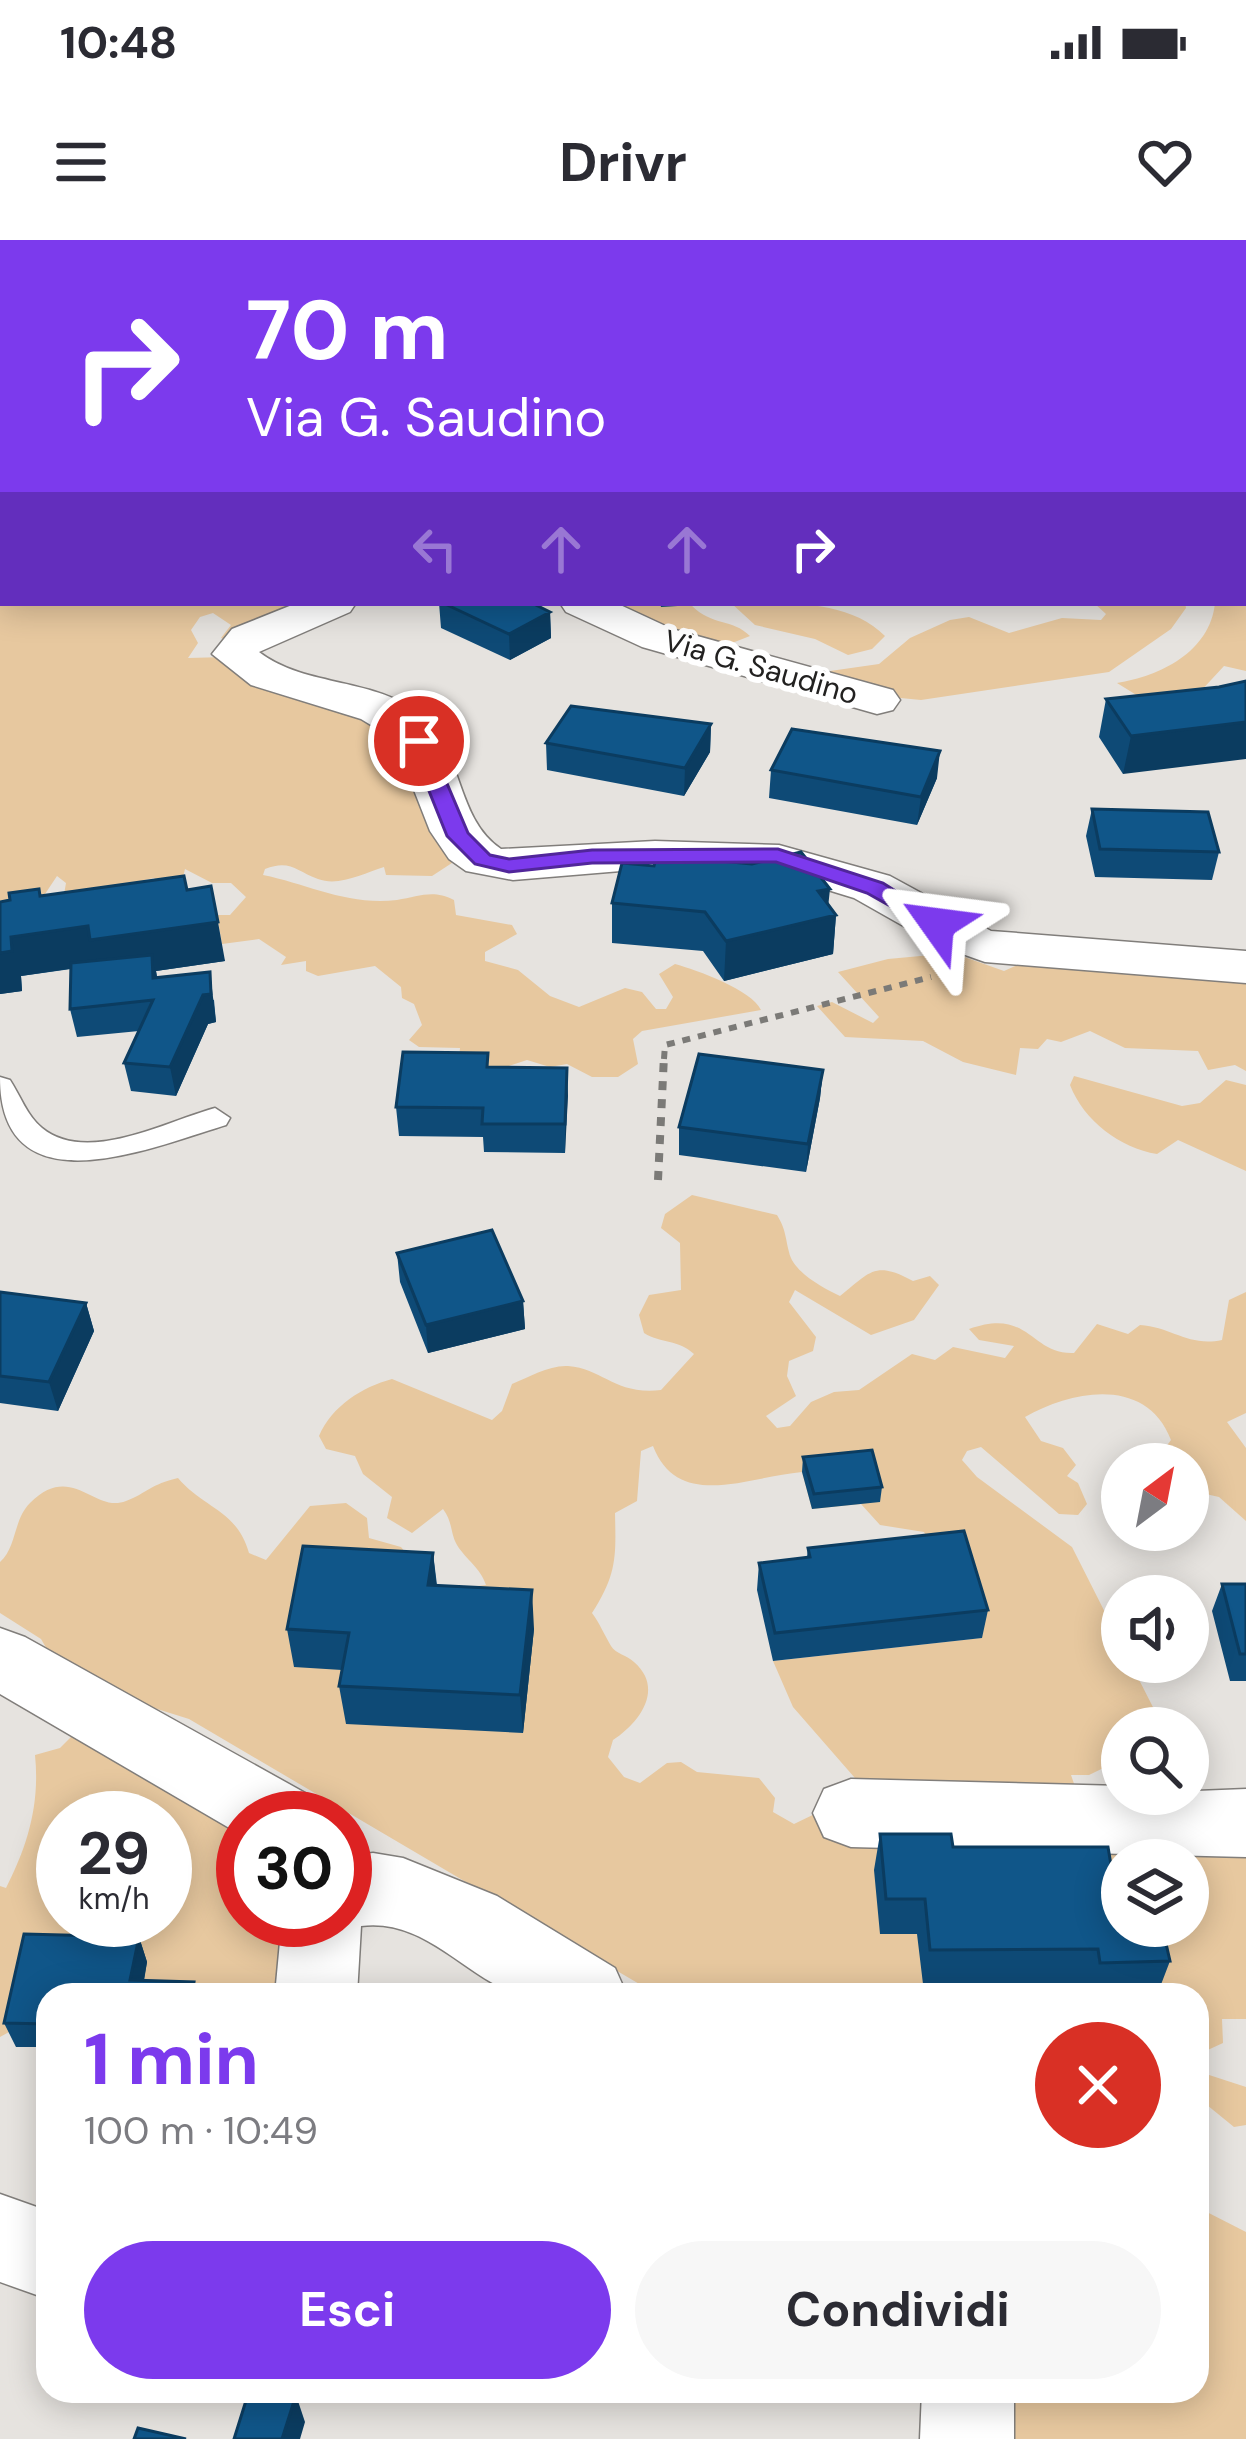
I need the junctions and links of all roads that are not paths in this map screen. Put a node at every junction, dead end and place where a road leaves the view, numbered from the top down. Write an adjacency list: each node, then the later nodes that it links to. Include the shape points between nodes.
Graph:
1 (327, 606): 4 (street, via 247,638 234,654 258,671 386,712 412,729 458,836 482,860 509,866 592,856 778,855 875,888 985,946)
2 (588, 606): 3 (street, Via G. Saudino, via 658,638)
3 (877, 700)
4 (1246, 967)
5 (0, 1087): 6 (lane, via 30,1134 70,1150)
6 (215, 1118)
7 (0, 1658): 8 (street)
8 (233, 1791)
9 (850, 1813): 10 (street)
10 (1246, 1823)
11 (372, 1883): 14 (street)
12 (320, 1947): 13 (street)
13 (317, 1983)
14 (563, 1983)
15 (0, 2238): 16 (street)
16 (36, 2251)
17 (968, 2403): 18 (street)
18 (968, 2439)

